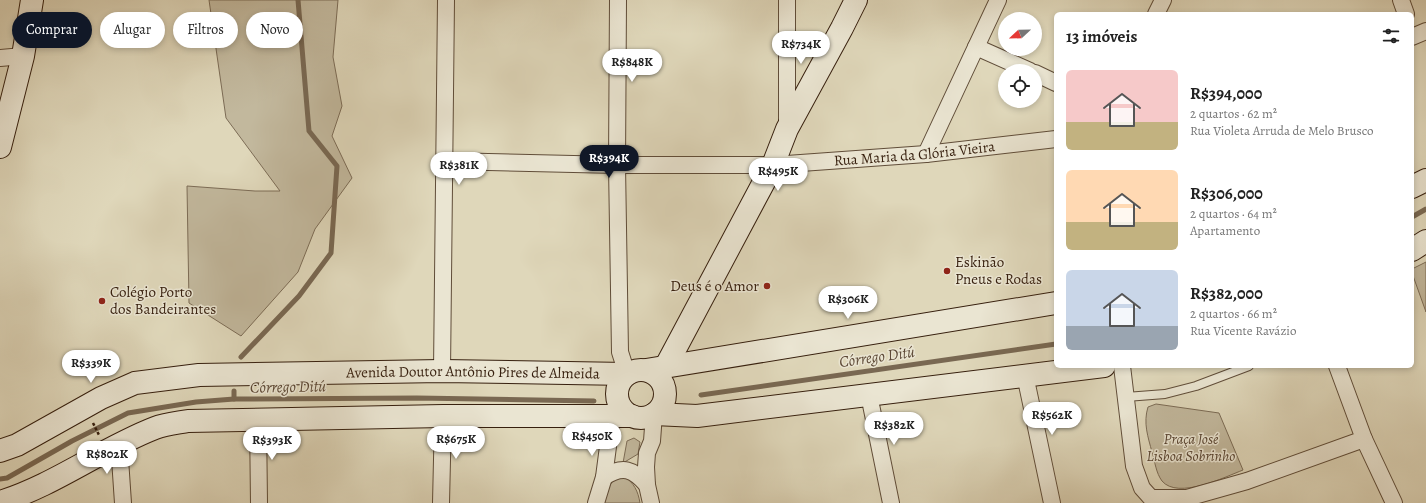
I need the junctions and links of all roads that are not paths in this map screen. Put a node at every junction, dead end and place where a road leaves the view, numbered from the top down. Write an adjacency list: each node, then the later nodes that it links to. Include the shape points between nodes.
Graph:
1 (32, 0): 12 (main road)
2 (446, 0): 21 (street)
3 (618, 0): 22 (street)
4 (787, 0): 17 (street)
5 (856, 0): 17 (main road)
6 (998, 0): 11 (street)
7 (1163, 0): 9 (street)
8 (1401, 0): 10 (street)
9 (1157, 12)
10 (1405, 12)
11 (976, 47): 14 (street); 20 (street)
12 (22, 56): 13 (street); 19 (main road)
13 (0, 58)
14 (1014, 64)
15 (1042, 76): 16 (street)
16 (1054, 82)
17 (787, 129): 23 (main road)
18 (1054, 139): 20 (street, Rua Maria da Glória Vieira)
19 (0, 148)
20 (926, 154): 23 (street, Rua Maria da Glória Vieira)
21 (445, 160): 22 (street, Rua Maria da Glória Vieira); 34 (street)
22 (617, 165): 23 (street, Rua Maria da Glória Vieira); 33 (street, via 620,352)
23 (773, 165): 33 (main road)
24 (1426, 180): 25 (main road)
25 (1414, 186)
26 (1426, 241): 27 (main road)
27 (1414, 249)
28 (1054, 303): 33 (main road, Avenida Doutor Antônio Pires de Almeida)
29 (1088, 368): 35 (main road)
30 (1122, 368): 37 (street)
31 (1245, 368): 37 (lane, via 1196,386 1165,394)
32 (1338, 368): 42 (street)
33 (646, 370): 34 (main road, Avenida Doutor Antônio Pires de Almeida); 38 (main road, via 657,376 665,390 663,405); 40 (main road, via 619,384 617,396 618,404 623,410)
34 (442, 371): 44 (main road, Avenida Doutor Antônio Pires de Almeida, via 199,375 135,383)
35 (1025, 376): 36 (main road); 54 (street)
36 (870, 395): 38 (main road, via 697,416); 53 (street)
37 (1126, 397): 42 (street, via 1134,466 1142,488 1151,498 1187,498 1247,481)
38 (654, 414): 40 (main road, via 644,418); 46 (street, via 652,441 647,453)
39 (443, 416): 40 (main road); 41 (main road); 50 (street)
40 (622, 416): 45 (street)
41 (258, 419): 43 (main road, via 188,421 156,428); 49 (street)
42 (1364, 439): 55 (street)
43 (119, 444): 47 (main road, via 44,486); 48 (street)
44 (0, 451)
45 (604, 477): 46 (street, via 613,471 622,470 632,472); 51 (street)
46 (647, 485): 52 (street)
47 (0, 502)
48 (123, 503)
49 (259, 503)
50 (441, 503)
51 (596, 503)
52 (651, 503)
53 (891, 503)
54 (1052, 503)
55 (1394, 503)

